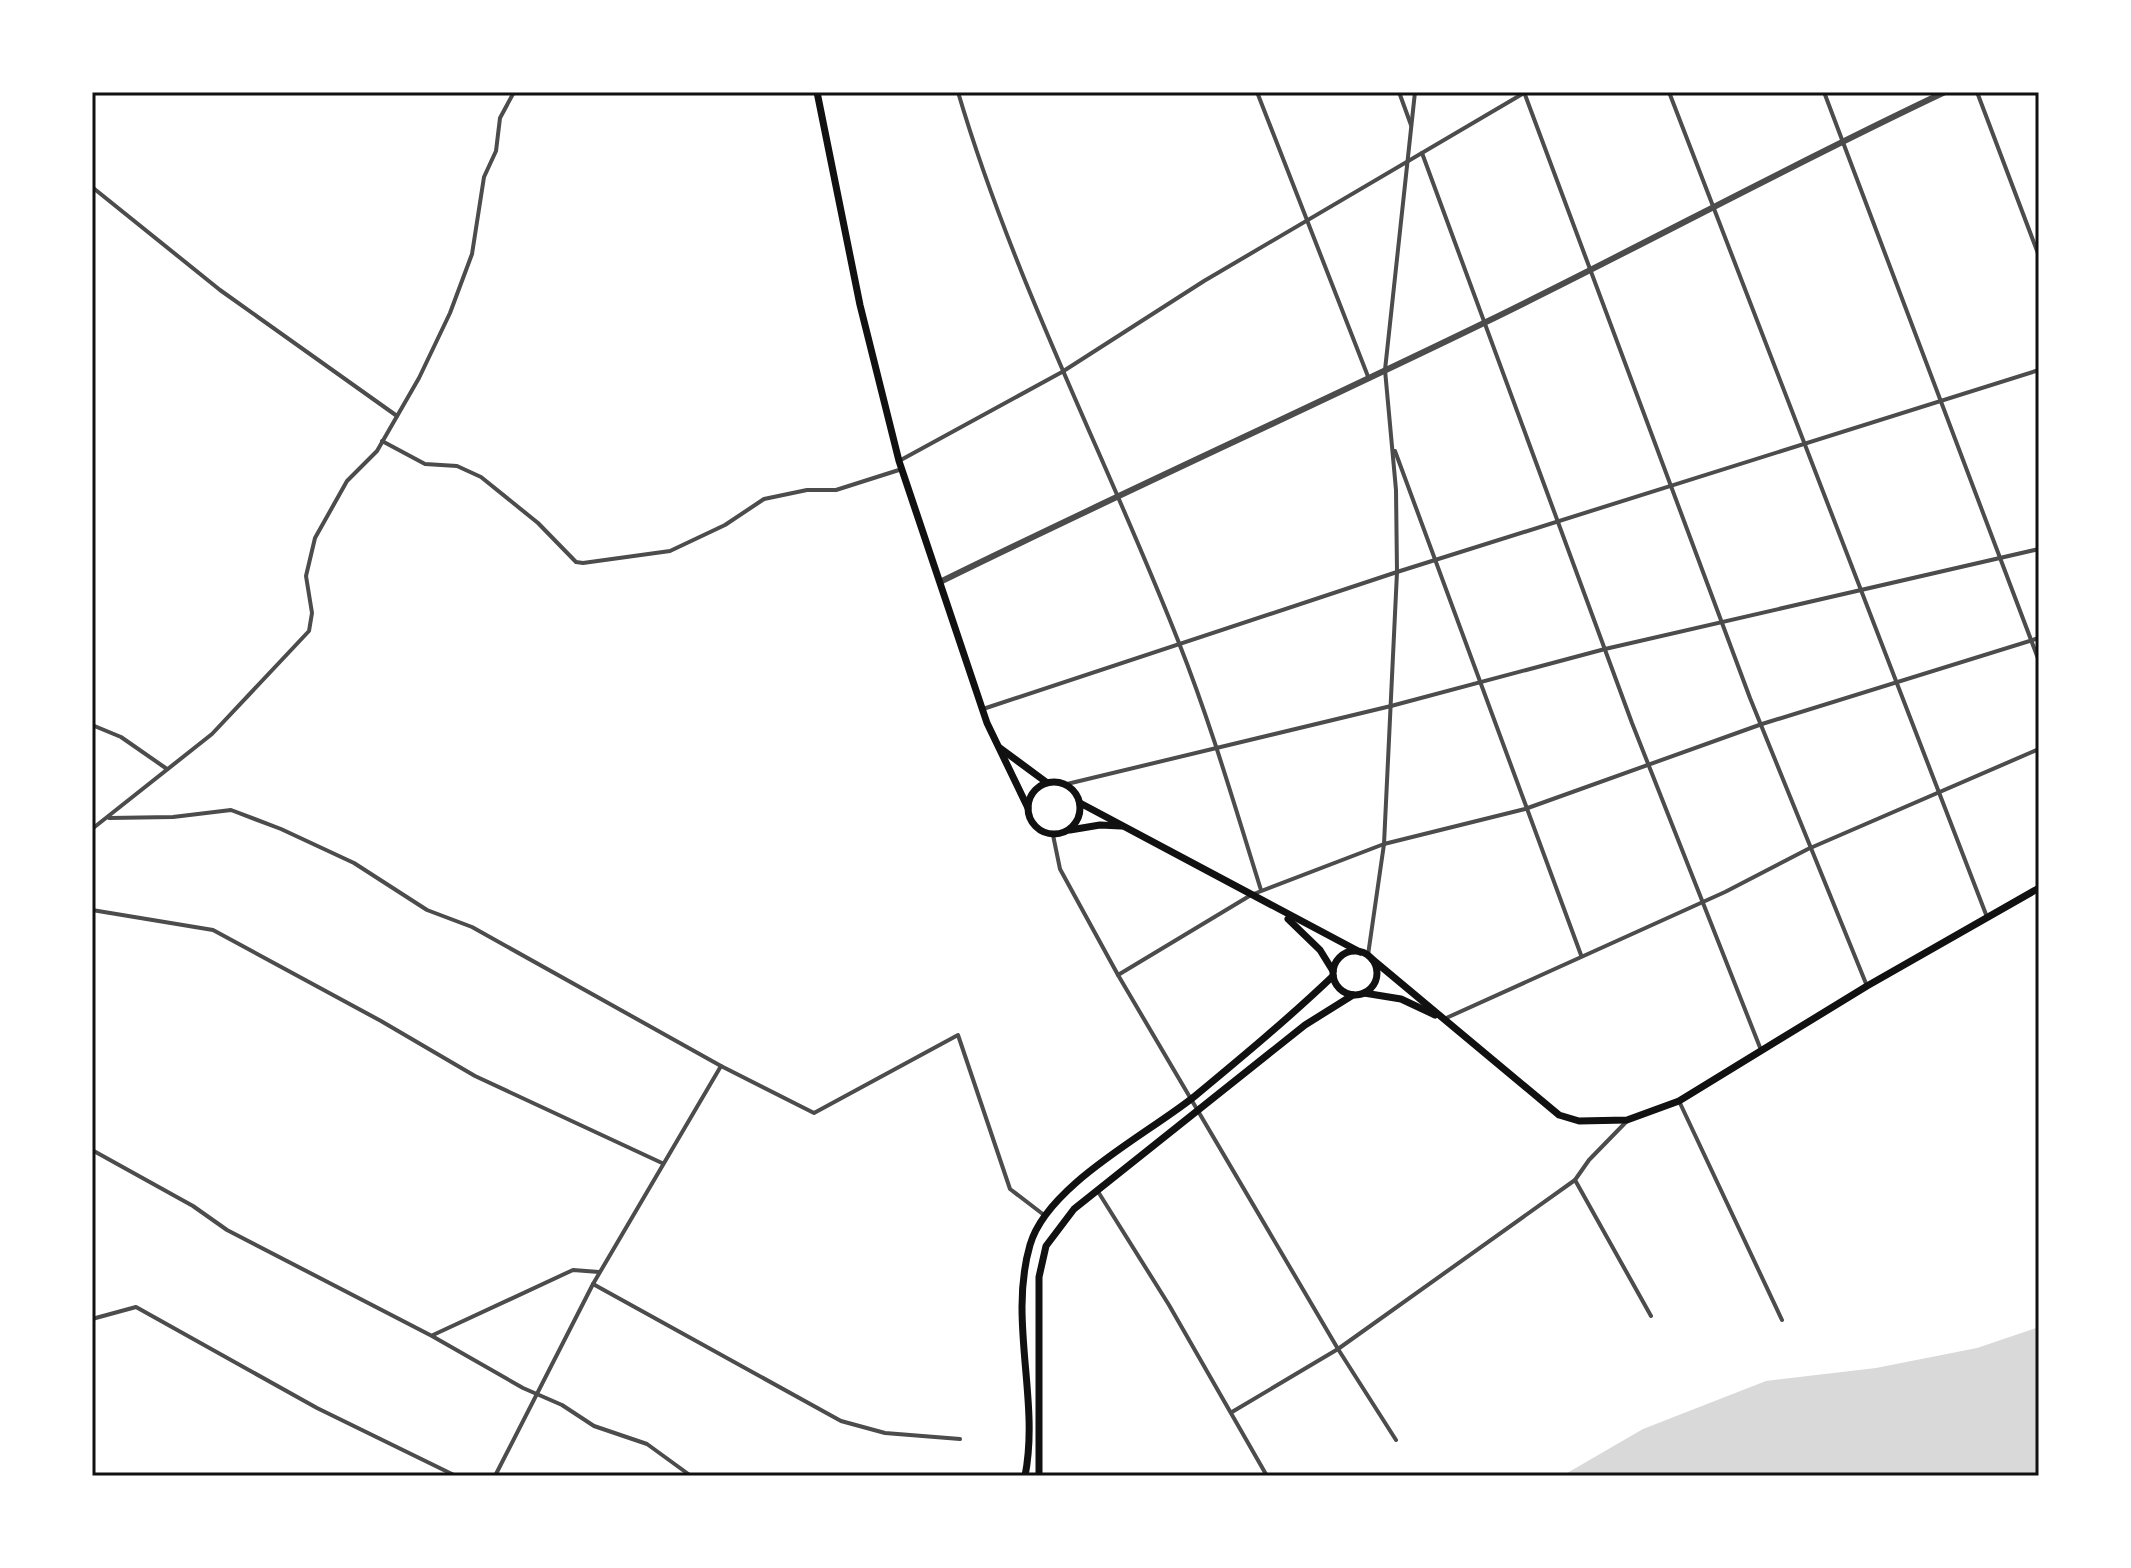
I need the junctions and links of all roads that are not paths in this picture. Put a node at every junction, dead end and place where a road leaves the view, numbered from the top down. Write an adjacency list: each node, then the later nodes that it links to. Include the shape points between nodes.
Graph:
1 (514, 92): 27 (street, via 500,118 496,151 484,177 467,270)
2 (817, 92): 31 (highway, via 860,305)
3 (958, 92): 24 (street)
4 (1257, 92): 18 (street)
5 (1399, 92): 12 (street)
6 (1415, 92): 12 (street)
7 (1525, 92): 14 (street); 20 (street)
8 (1669, 92): 17 (street)
9 (1824, 92): 13 (street)
10 (1945, 92): 13 (street)
11 (1977, 92): 19 (street)
12 (1412, 127): 15 (street)
13 (1842, 141): 17 (street); 26 (street)
14 (1422, 153): 15 (street); 21 (street)
15 (1408, 160): 18 (street); 22 (street)
16 (92, 187): 27 (street, via 220,290)
17 (1711, 205): 20 (street); 29 (street)
18 (1309, 222): 24 (street, via 1204,281); 25 (street)
19 (2039, 256)
20 (1590, 271): 21 (street); 32 (street)
21 (1483, 323): 22 (street); 34 (street)
22 (1385, 370): 25 (street); 30 (street)
23 (2039, 370): 26 (street)
24 (1062, 372): 31 (street); 33 (street)
25 (1369, 379): 33 (street)
26 (1943, 403): 29 (street); 36 (street)
27 (397, 416): 28 (street)
28 (382, 441): 31 (street, via 425,464 457,466 481,477 583,563 670,551 764,499 836,490); 57 (street, via 337,495 315,538 306,576 309,631 212,734)
29 (1805, 442): 32 (street); 40 (street)
30 (1392, 444): 37 (street); 38 (street)
31 (900, 465): 39 (highway)
32 (1672, 484): 34 (street); 41 (street)
33 (1116, 496): 39 (street); 44 (street)
34 (1560, 522): 37 (street); 45 (street)
35 (2039, 549): 36 (street)
36 (2003, 557): 40 (street); 43 (street)
37 (1435, 562): 38 (street); 47 (street)
38 (1397, 572): 44 (street); 49 (street)
39 (940, 582): 50 (highway)
40 (1861, 590): 41 (street); 48 (street)
41 (1723, 621): 45 (street); 51 (street)
42 (2039, 638): 43 (street)
43 (2032, 640): 46 (street); 48 (street)
44 (1179, 642): 50 (street); 54 (street)
45 (1605, 649): 47 (street); 56 (street)
46 (2039, 661)
47 (1479, 683): 49 (street); 63 (street)
48 (1896, 683): 51 (street); 60 (street)
49 (1391, 706): 54 (street); 69 (street)
50 (982, 709): 53 (highway)
51 (1762, 724): 56 (street); 70 (street)
52 (92, 725): 57 (street, via 121,737)
53 (998, 747): 58 (highway); 62 (highway)
54 (1217, 749): 59 (street); 72 (street)
55 (2039, 749): 60 (street)
56 (1648, 763): 63 (street); 74 (street)
57 (167, 769): 64 (street)
58 (1046, 782): 59 (highway); 62 (highway, via 1033,792)
59 (1067, 784): 61 (highway)
60 (1941, 792): 70 (street); 77 (street)
61 (1080, 803): 65 (highway); 67 (highway, via 1078,819)
62 (1028, 808): 68 (highway, via 1038,829)
63 (1525, 809): 69 (street); 79 (street)
64 (109, 818): 66 (street); 87 (street, via 224,810 255,818 354,863 427,910 480,931)
65 (1128, 828): 67 (highway, via 1100,825); 73 (highway)
66 (92, 829)
67 (1068, 831): 68 (highway)
68 (1053, 835): 81 (street, via 1060,869)
69 (1384, 844): 72 (street); 78 (street)
70 (1808, 849): 74 (street); 82 (street)
71 (2039, 888): 77 (highway)
72 (1261, 890): 73 (street)
73 (1251, 895): 76 (highway); 81 (street)
74 (1701, 902): 79 (street); 86 (street)
75 (92, 910): 93 (street, via 213,930 475,1076)
76 (1280, 912): 78 (highway); 80 (highway, via 1320,950)
77 (1987, 917): 82 (highway)
78 (1367, 955): 80 (highway, via 1342,955); 83 (highway, via 1377,975); 85 (highway)
79 (1581, 955): 85 (street)
80 (1333, 974): 84 (highway, via 1338,987); 88 (highway)
81 (1118, 975): 88 (street)
82 (1867, 986): 86 (highway)
83 (1364, 993): 84 (highway); 85 (highway, via 1401,999)
84 (1353, 995): 90 (highway, via 1305,1025)
85 (1444, 1019): 91 (highway, via 1559,1115 1587,1122)
86 (1762, 1052): 89 (highway)
87 (721, 1066): 93 (street); 96 (street, via 814,1113 958,1035 1010,1189)
88 (1192, 1098): 90 (street); 96 (highway, via 1087,1175)
89 (1679, 1101): 91 (highway); 101 (street)
90 (1199, 1109): 95 (highway); 103 (street)
91 (1627, 1120): 94 (street)
92 (92, 1150): 102 (street, via 227,1230)
93 (662, 1163): 97 (street)
94 (1575, 1180): 99 (street); 103 (street)
95 (1097, 1190): 105 (street); 112 (highway, via 1059,1226 1046,1246 1039,1277)
96 (1046, 1217): 111 (highway, via 1031,1242 1023,1277)
97 (599, 1272): 98 (street); 102 (street, via 573,1270)
98 (593, 1284): 104 (street); 106 (street, via 841,1421 885,1433)
99 (1651, 1316)
100 (92, 1319): 108 (street, via 136,1307 317,1408)
101 (1782, 1320)
102 (432, 1336): 104 (street)
103 (1338, 1349): 105 (street); 107 (street)
104 (537, 1394): 109 (street); 110 (street, via 594,1426 647,1444)
105 (1232, 1412): 113 (street)
106 (960, 1439)
107 (1396, 1440)
108 (456, 1476)
109 (495, 1476)
110 (691, 1476)
111 (1025, 1476)
112 (1039, 1476)
113 (1267, 1476)

